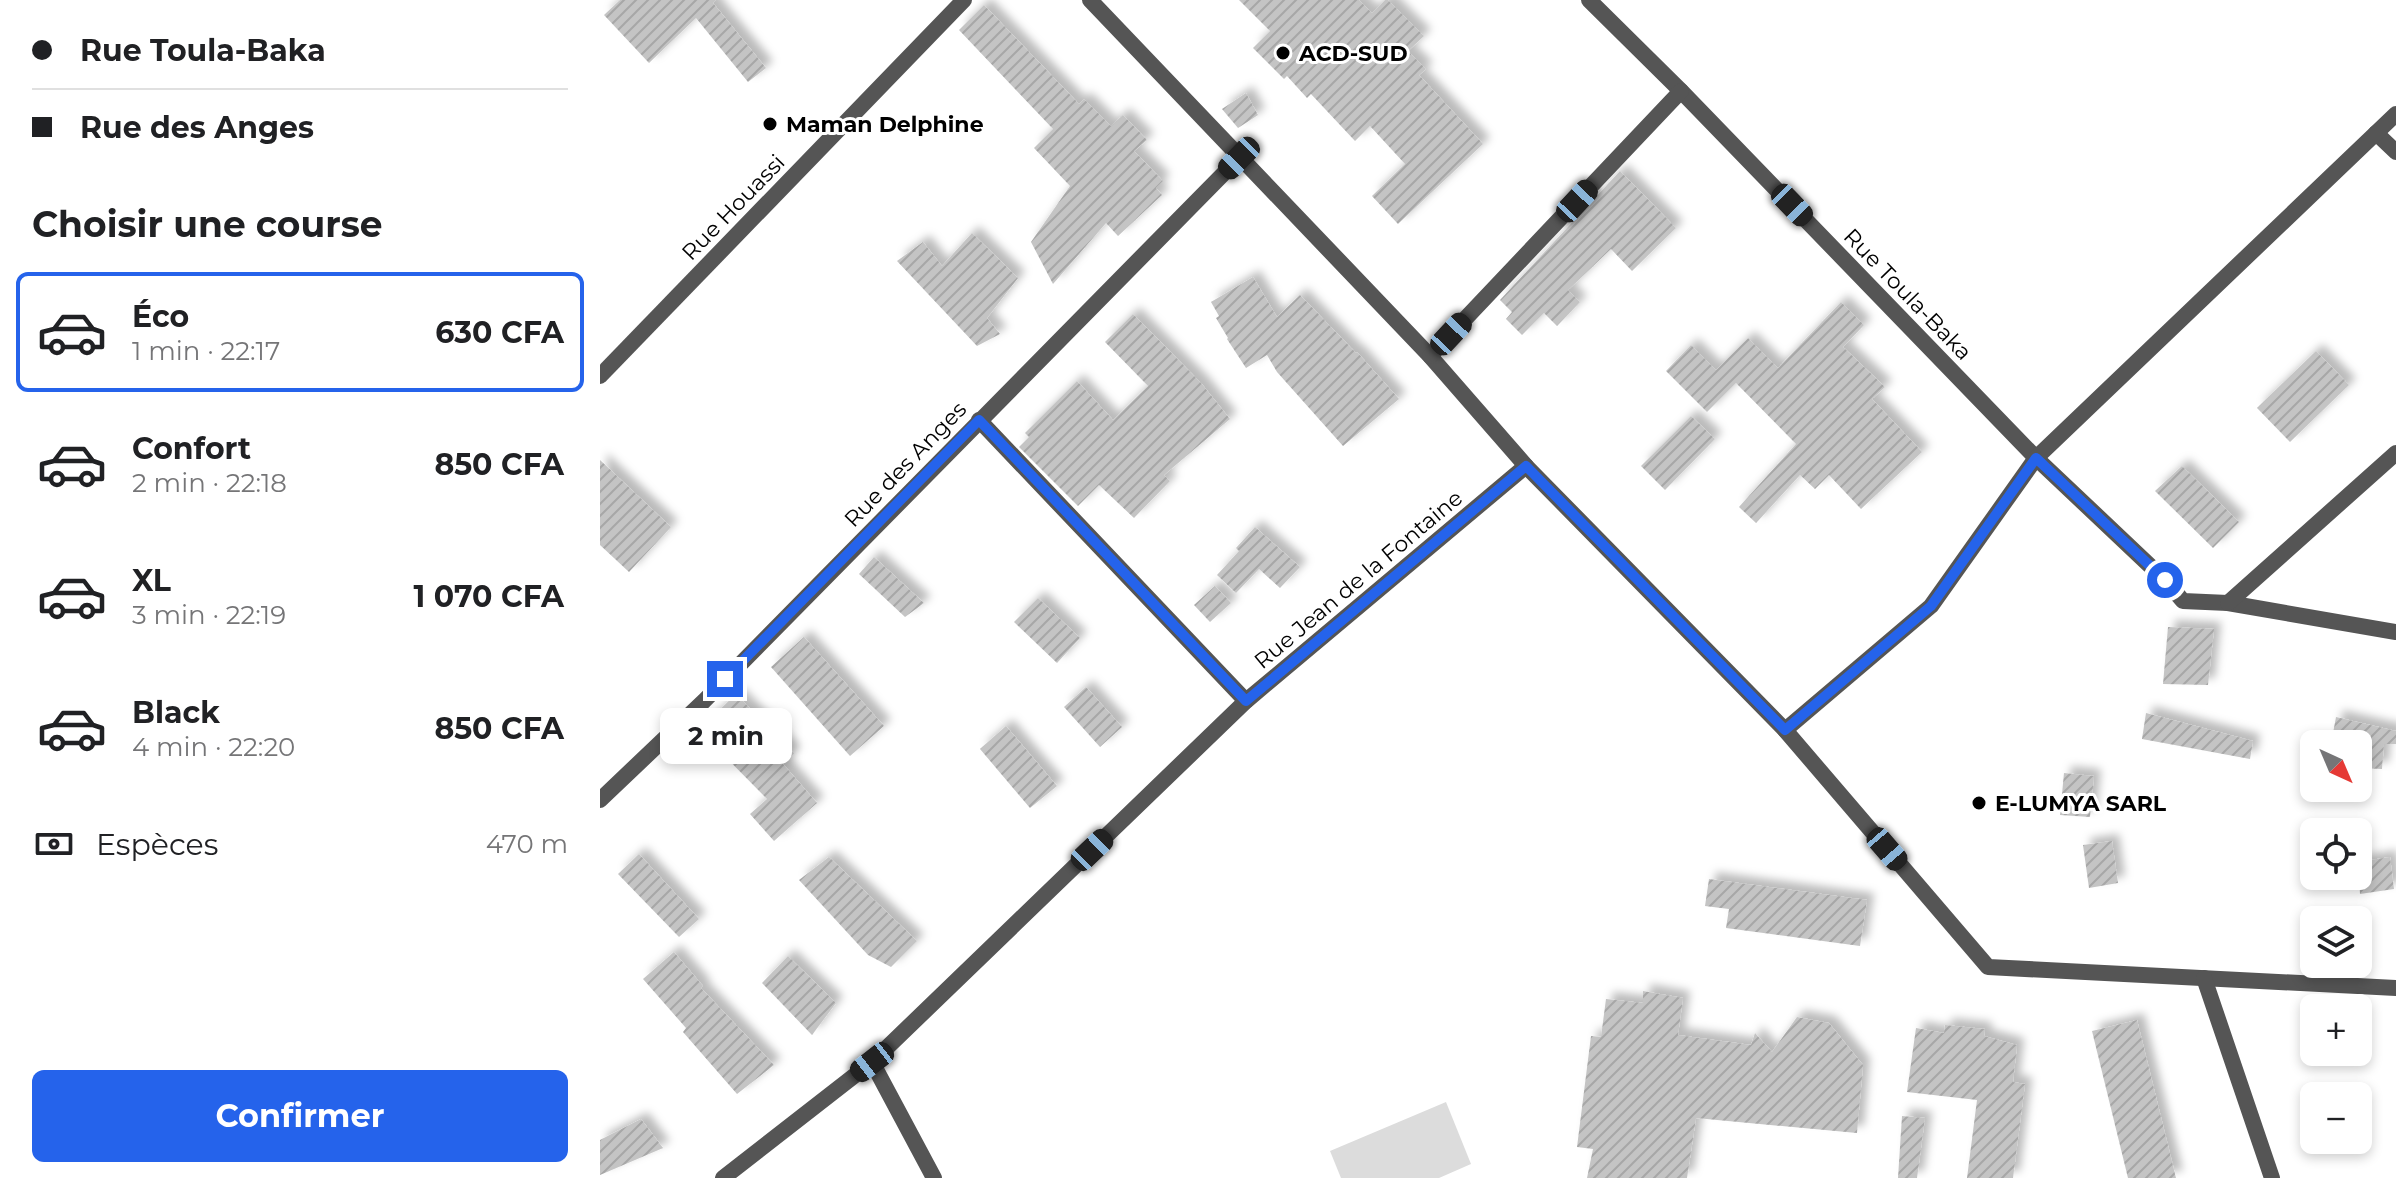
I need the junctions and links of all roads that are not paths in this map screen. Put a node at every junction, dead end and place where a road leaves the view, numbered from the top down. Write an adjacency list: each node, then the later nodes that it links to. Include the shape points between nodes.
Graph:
1 (964, 0): 10 (street, Rue Houassi)
2 (1090, 0): 8 (street)
3 (1589, 0): 4 (street, Rue Toula-Baka)
4 (1681, 91): 9 (street); 13 (street, Rue Toula-Baka)
5 (2396, 114): 6 (street)
6 (2376, 133): 7 (street); 13 (street)
7 (2396, 152)
8 (1239, 158): 9 (street); 11 (street, Rue des Anges)
9 (1430, 356): 14 (street)
10 (600, 376)
11 (979, 420): 17 (street); 19 (street, Rue des Anges)
12 (2396, 453): 15 (street)
13 (2036, 458): 15 (street, Rue Toula-Baka, via 2183,601); 18 (street, via 1931,606)
14 (1526, 466): 17 (street, Rue Jean de la Fontaine); 18 (street)
15 (2228, 603): 16 (street, Rue Toula-Baka)
16 (2396, 632)
17 (1246, 701): 22 (street, Rue Jean de la Fontaine)
18 (1785, 730): 20 (street, via 1988,967)
19 (600, 800)
20 (2204, 978): 21 (street); 25 (street)
21 (2396, 988)
22 (872, 1062): 23 (street, Rue Jean de la Fontaine); 24 (street)
23 (723, 1178)
24 (934, 1178)
25 (2272, 1178)

